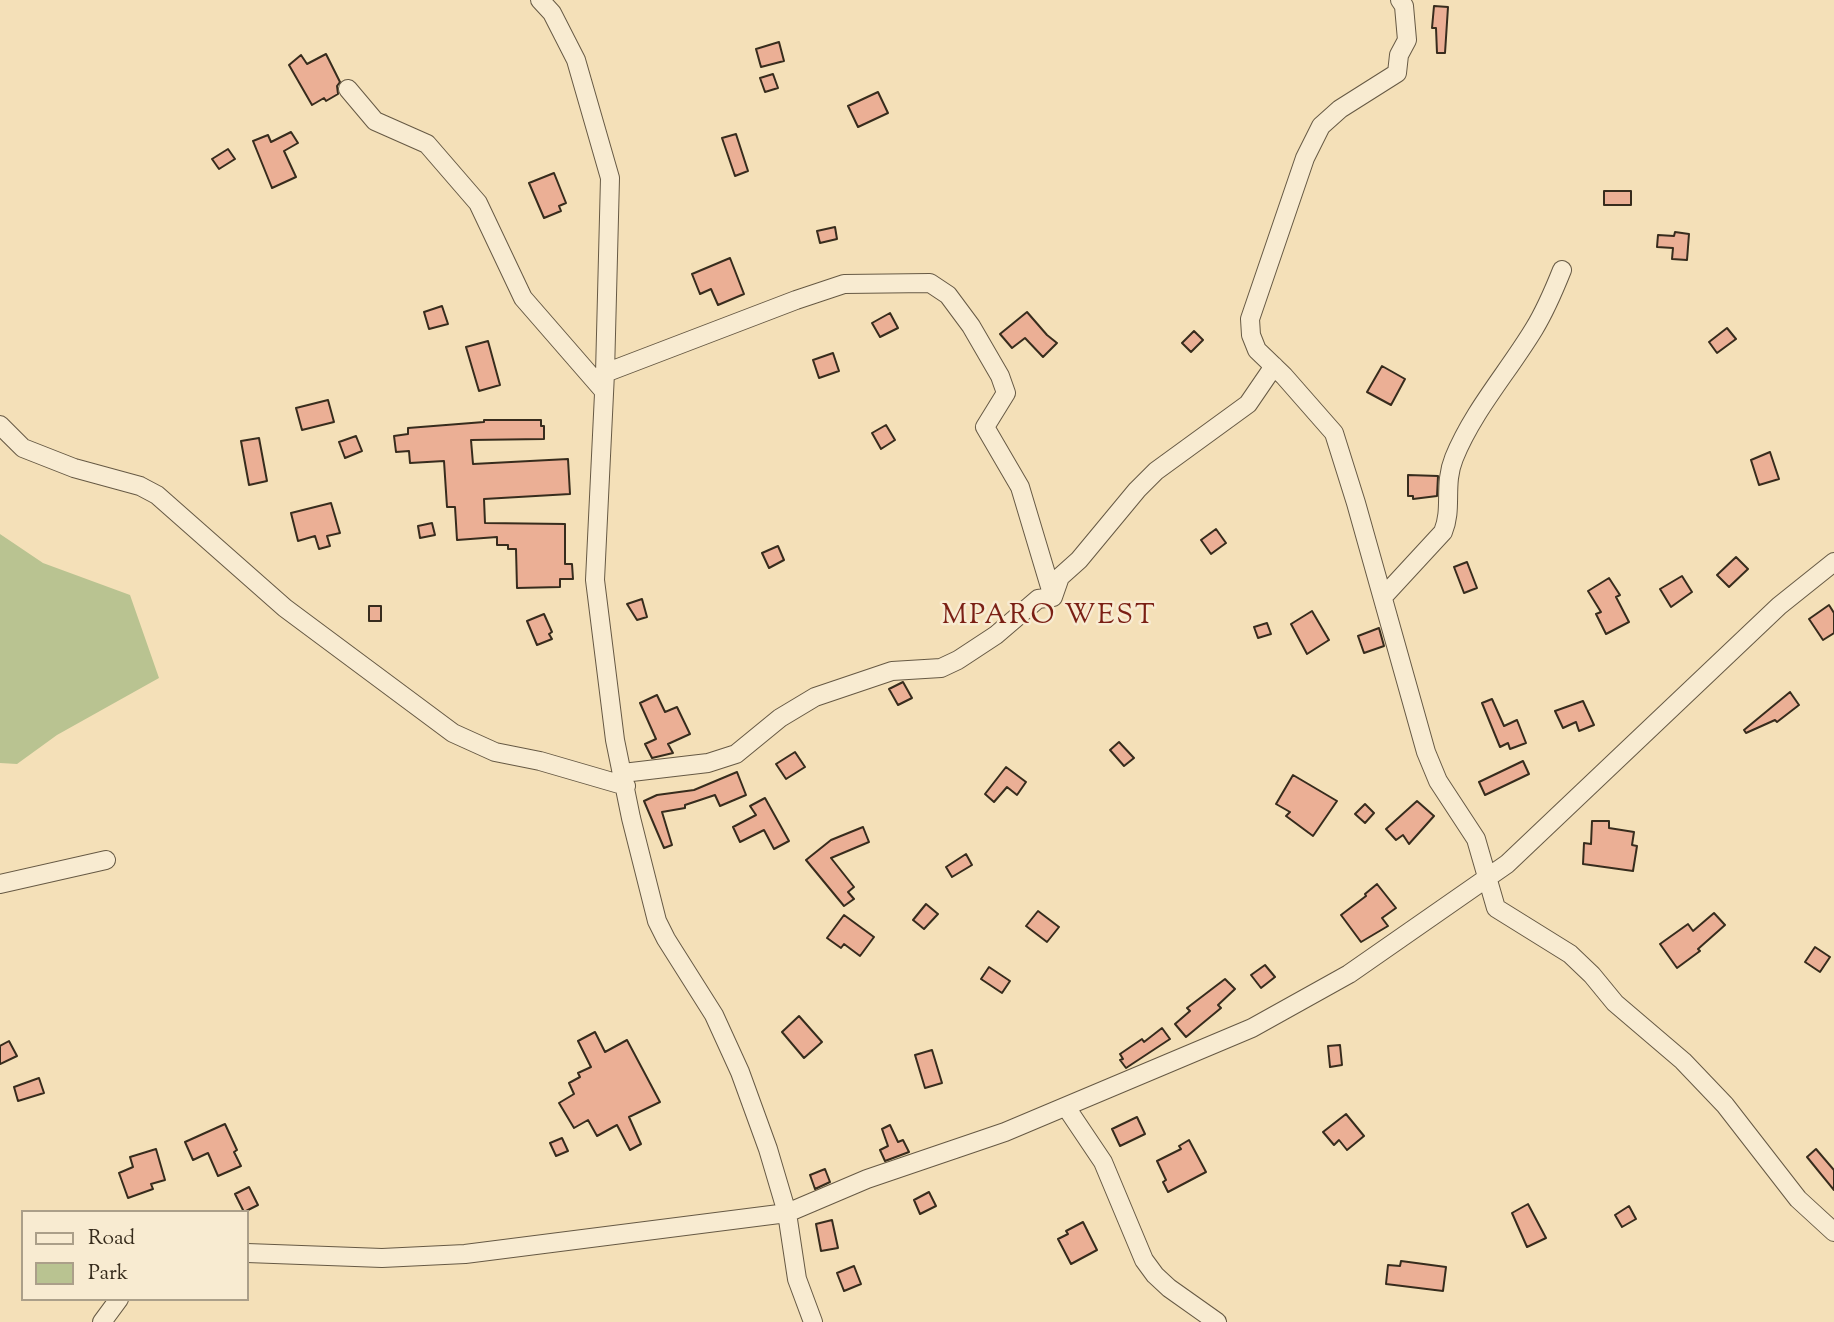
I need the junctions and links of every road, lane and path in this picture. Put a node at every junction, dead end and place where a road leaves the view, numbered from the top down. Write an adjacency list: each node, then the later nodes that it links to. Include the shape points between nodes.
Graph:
1 (540, 0): 6 (street, via 552,13 576,60 610,178)
2 (1400, 0): 5 (street, via 1408,40 1399,55 1397,74 1328,117 1295,185 1250,319 1258,350)
3 (348, 89): 6 (street, via 374,121 427,144 478,203 523,299)
4 (1562, 270): 10 (street, via 1535,327 1454,456 1443,532)
5 (1274, 366): 9 (street, via 1248,404 1137,489 1060,577); 10 (street, via 1334,433)
6 (604, 382): 9 (street, via 796,300 845,284 930,283 948,295 1000,376 1006,393 985,426 1020,487); 11 (street, via 595,580 615,740)
7 (0, 425): 11 (street, via 23,448 157,495 285,608 453,733 495,752)
8 (1834, 562): 13 (street, via 1779,606)
9 (1053, 597): 11 (street, via 1038,599 996,635 941,668 892,671 815,697 727,757)
10 (1383, 597): 13 (street, via 1426,752 1438,781 1476,839)
11 (625, 779): 16 (street, via 657,920 714,1015 740,1072)
12 (106, 860): 14 (street)
13 (1488, 877): 15 (street, via 1349,974 1252,1028); 17 (street, via 1496,908 1570,954 1615,1003 1683,1060 1725,1104 1793,1192)
14 (0, 884)
15 (1066, 1107): 16 (street); 22 (street, via 1103,1162 1144,1260 1169,1288)
16 (787, 1213): 18 (street, via 425,1258); 21 (street, via 797,1279)
17 (1834, 1232)
18 (248, 1253)
19 (118, 1301): 20 (street)
20 (102, 1322)
21 (813, 1322)
22 (1217, 1322)

